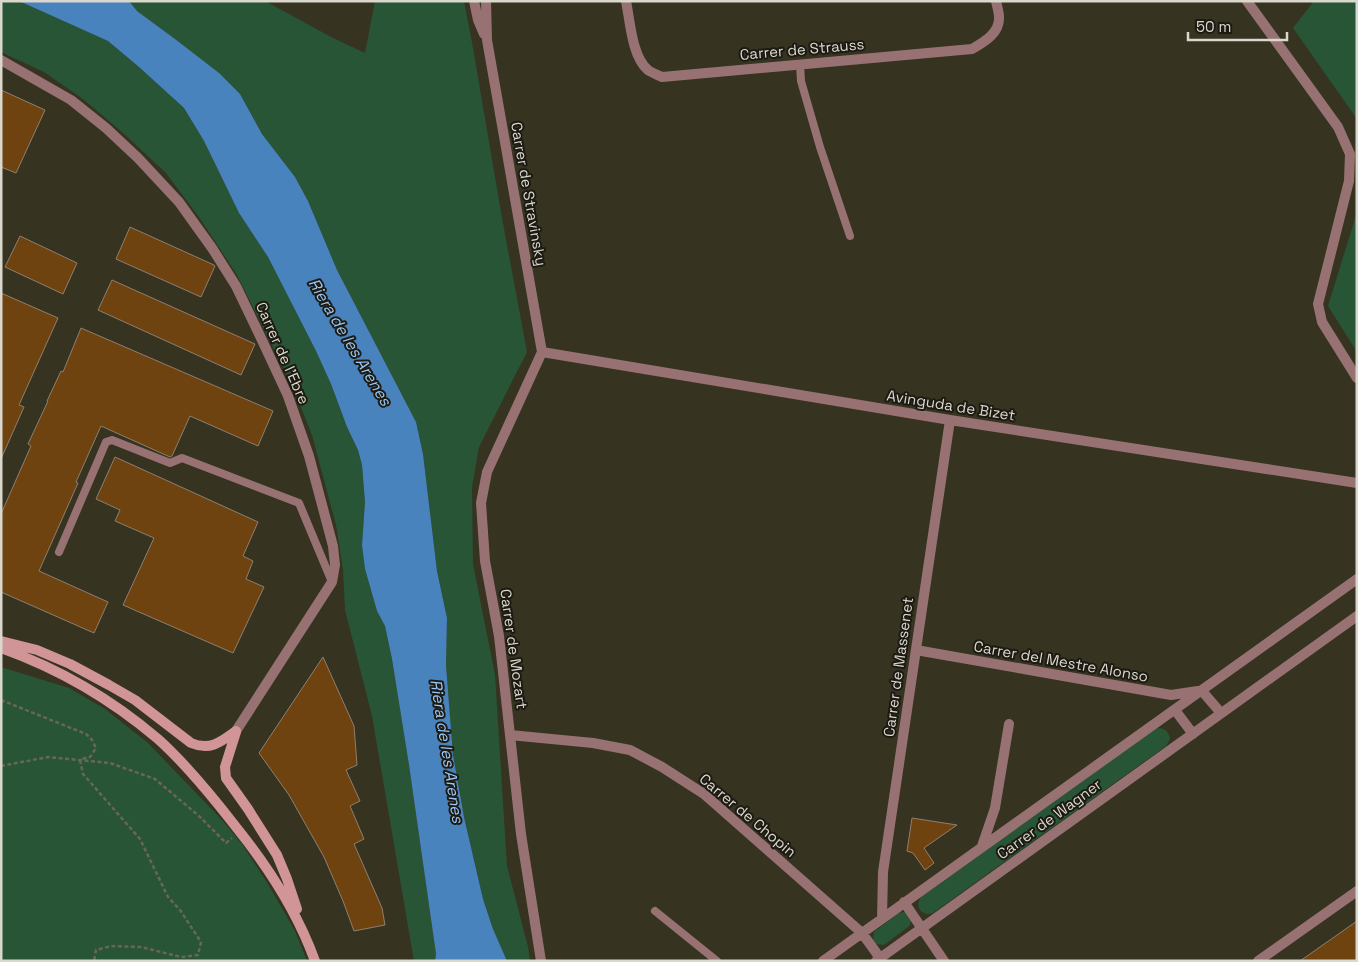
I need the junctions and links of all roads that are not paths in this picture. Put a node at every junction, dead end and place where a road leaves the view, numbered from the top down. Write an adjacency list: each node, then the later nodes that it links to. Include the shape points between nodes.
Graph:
1 (474, 1): 6 (street, Carrer de Stravinsky)
2 (486, 1): 6 (street, Carrer de Stravinsky)
3 (626, 1): 8 (street, Carrer de Strauss, via 640,62 662,77)
4 (996, 1): 8 (street, Carrer de Strauss, via 1000,19 996,31 972,49)
5 (1247, 1): 11 (street, via 1338,127 1350,154 1349,181 1318,304 1322,322)
6 (486, 40): 10 (street, Carrer de Stravinsky)
7 (1, 60): 16 (street, Carrer de l'Ebre, via 72,100 106,128 179,202 212,248 236,286 288,396 309,456 333,546 335,565)
8 (800, 65): 9 (lane, via 800,81)
9 (850, 236)
10 (542, 352): 12 (street, Avinguda de Bizet); 27 (street, Carrer de Mozart, via 487,472 481,504 485,562 499,636)
11 (1357, 378)
12 (950, 420): 13 (street, Avinguda de Bizet); 20 (street, Carrer de Massenet)
13 (1357, 483)
14 (60, 552): 16 (lane, via 106,442 112,440 170,463 182,458 299,503)
15 (1357, 579): 21 (street, Carrer de Wagner)
16 (332, 582): 25 (street, Carrer de l'Ebre)
17 (1357, 616): 23 (street, Carrer de Wagner)
18 (1, 641): 25 (main road, via 37,650 70,664 135,700 200,747 216,744)
19 (1, 648): 34 (main road, via 92,690 159,740 205,788 262,861)
20 (916, 650): 21 (street, Carrer del Mestre Alonso, via 1170,695); 32 (street, Carrer de Massenet, via 883,872)
21 (1202, 691): 22 (street, Carrer de Wagner); 23 (street)
22 (1175, 710): 26 (street); 28 (street, Carrer de Wagner)
23 (1221, 713): 26 (street, Carrer de Wagner)
24 (1008, 724): 28 (street, via 995,808)
25 (236, 731): 34 (main road, via 225,766 226,778 277,856)
26 (1194, 734): 33 (street, Carrer de Wagner)
27 (510, 735): 35 (street, Carrer de Chopin, via 630,750 662,767 704,794); 38 (street, Carrer de Mozart, via 521,834)
28 (982, 846): 30 (street, Carrer de Wagner)
29 (1357, 891): 42 (street)
30 (904, 902): 32 (street, Carrer de Wagner); 33 (street)
31 (655, 911): 39 (lane)
32 (882, 918): 35 (street, Carrer de Wagner)
33 (922, 928): 36 (street, Carrer de Wagner); 41 (street)
34 (302, 931): 37 (main road)
35 (862, 933): 36 (street, Carrer de Wagner); 40 (street, Carrer de Wagner)
36 (878, 959)
37 (315, 961)
38 (541, 961)
39 (717, 961)
40 (823, 961)
41 (944, 961)
42 (1258, 961)

